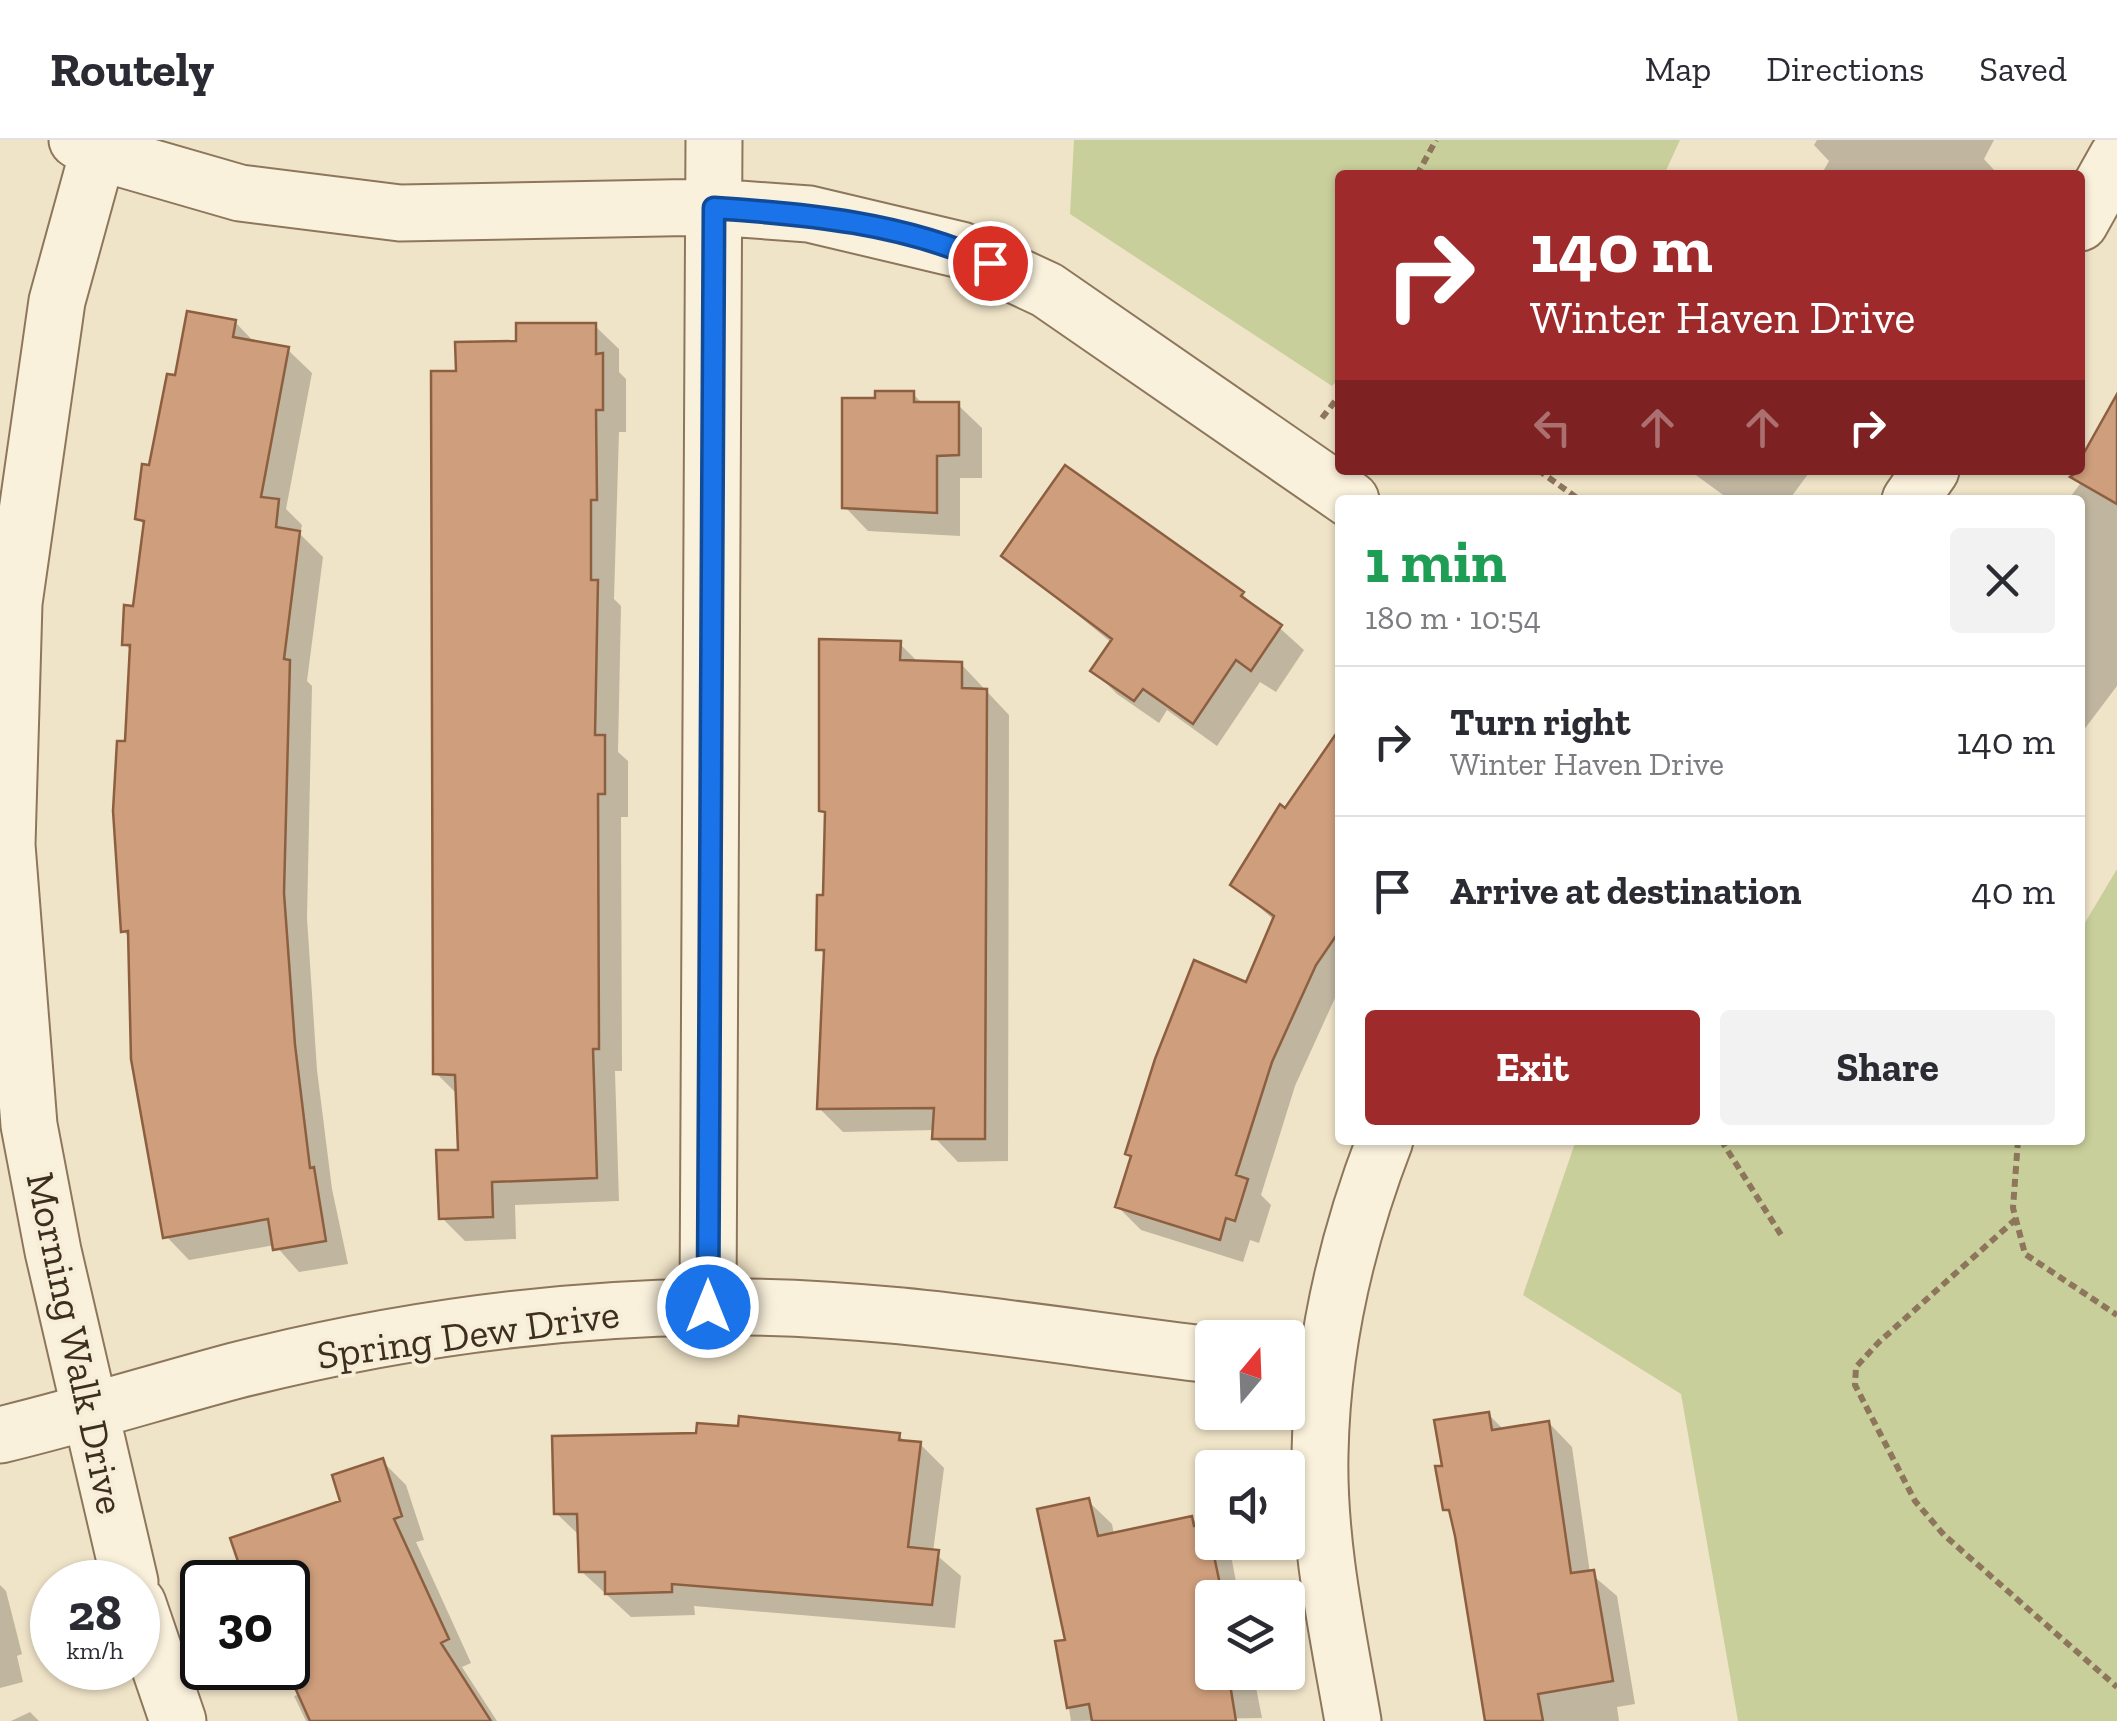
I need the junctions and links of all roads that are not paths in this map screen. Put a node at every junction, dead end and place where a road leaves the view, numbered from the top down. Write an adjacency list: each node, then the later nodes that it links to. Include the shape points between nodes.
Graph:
1 (714, 140): 4 (street)
2 (87, 146): 4 (street, via 240,193 400,213); 11 (street, Morning Walk Drive, via 57,302 14,604 7,790 29,1125)
3 (2117, 156): 5 (street)
4 (714, 208): 6 (street, via 809,214 961,250 1047,290); 8 (street)
5 (2085, 214)
6 (1344, 495)
7 (1383, 1145): 10 (street)
8 (708, 1307): 9 (street, Spring Dew Drive, via 828,1310); 11 (street, Spring Dew Drive, via 479,1325 361,1343)
9 (1195, 1353)
10 (1306, 1365): 16 (street)
11 (90, 1414): 12 (street, Spring Dew Drive); 13 (street, Morning Walk Drive)
12 (0, 1436)
13 (125, 1560)
14 (160, 1668): 15 (street)
15 (178, 1721)
16 (1353, 1721)

